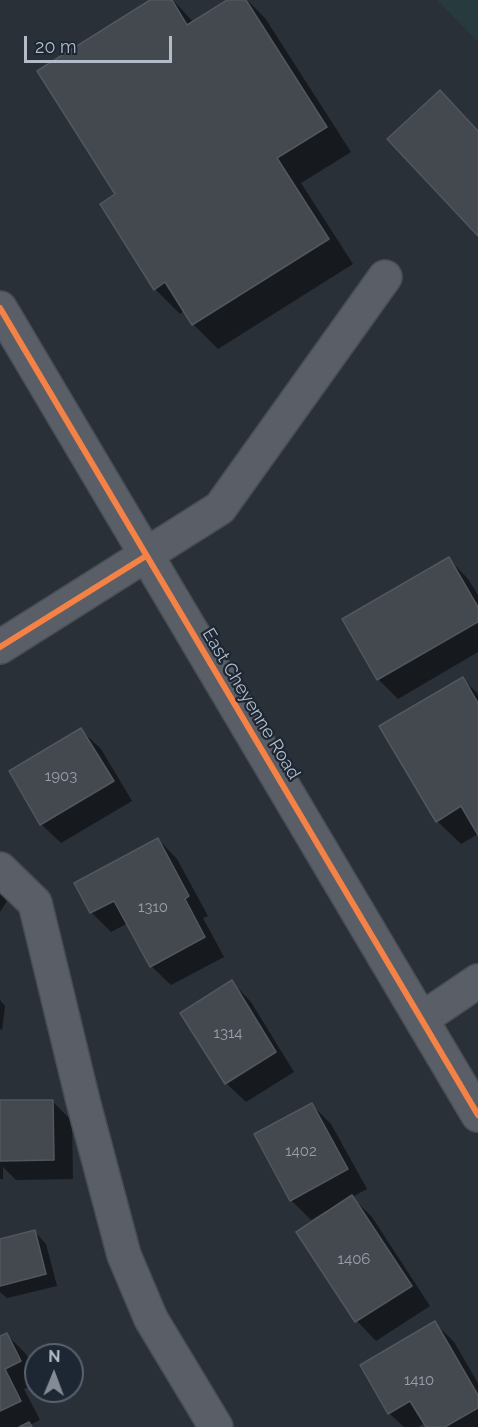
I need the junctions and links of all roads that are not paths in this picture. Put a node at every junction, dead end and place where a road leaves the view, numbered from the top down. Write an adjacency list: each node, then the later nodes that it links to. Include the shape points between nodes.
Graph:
1 (385, 277): 3 (street, via 220,508)
2 (0, 308): 3 (street, East Cheyenne Road)
3 (146, 556): 4 (street); 7 (street, East Cheyenne Road)
4 (0, 647)
5 (0, 869): 9 (street, via 35,903 124,1255 151,1318)
6 (478, 981): 7 (street)
7 (422, 1019): 8 (street, East Cheyenne Road)
8 (478, 1114)
9 (216, 1427)

